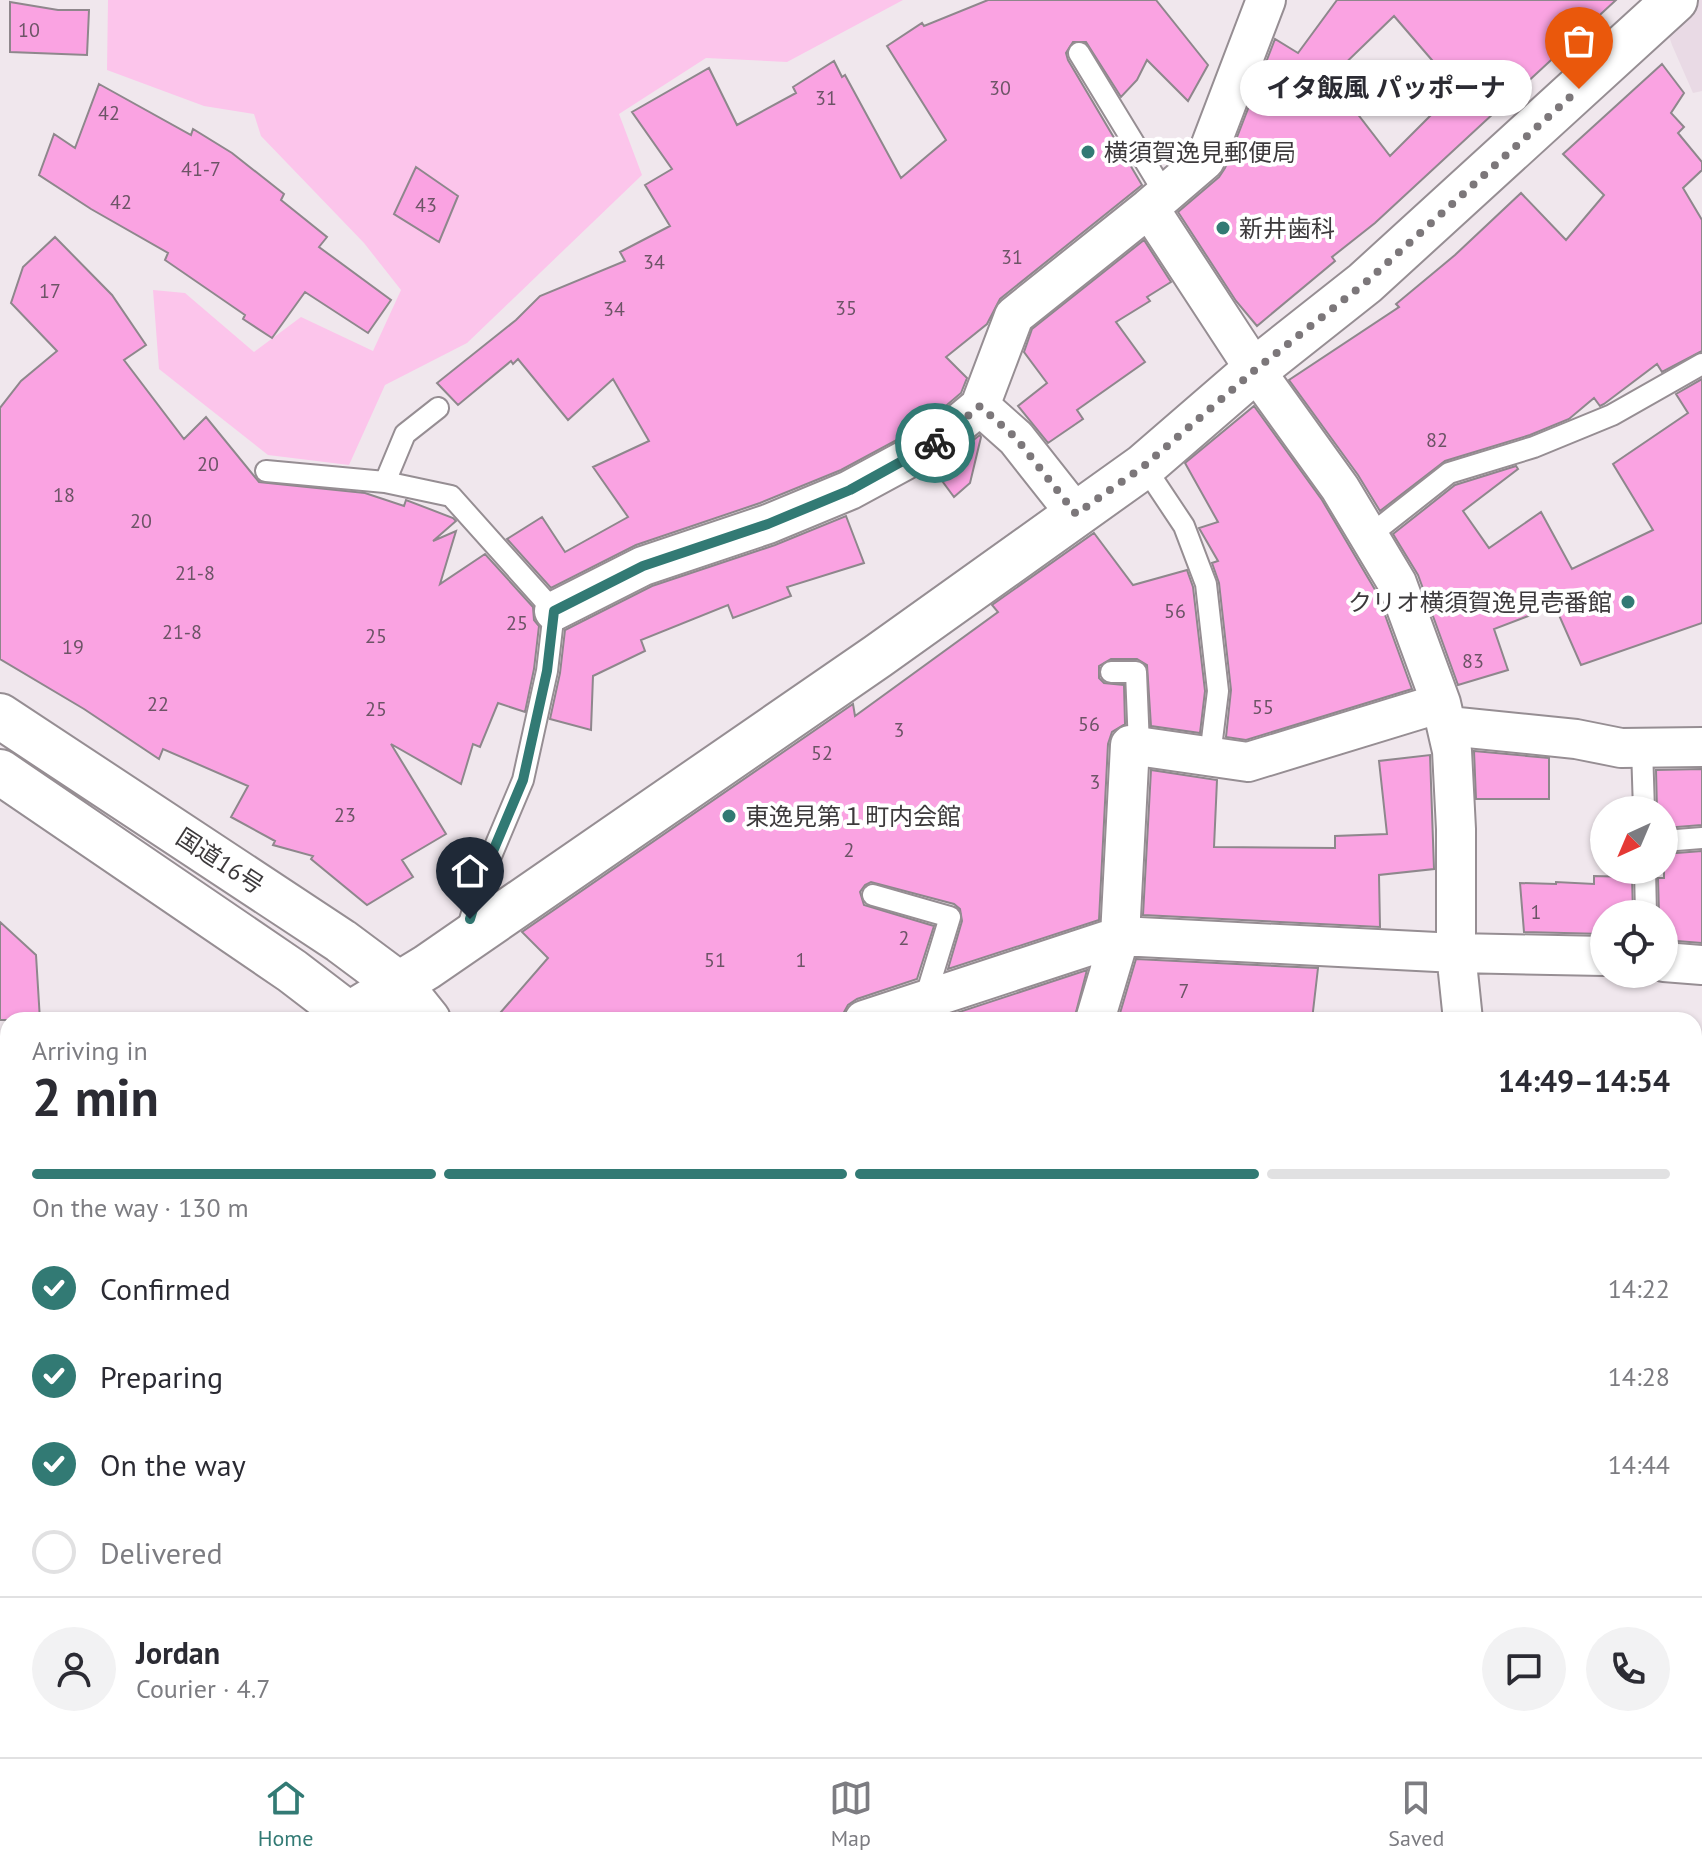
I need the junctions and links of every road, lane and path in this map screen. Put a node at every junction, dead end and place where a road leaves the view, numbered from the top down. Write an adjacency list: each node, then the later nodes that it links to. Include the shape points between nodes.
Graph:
1 (1266, 0): 4 (street, via 1205,160)
2 (1675, 0): 6 (main road, via 1365,283)
3 (1079, 53): 4 (lane)
4 (1157, 201): 6 (street); 7 (street, via 1014,316)
5 (1702, 364): 13 (lane, via 1612,415 1449,473)
6 (1255, 370): 9 (main road); 13 (street)
7 (980, 406): 12 (street, via 1016,438); 14 (street, via 933,445 850,490 643,566)
8 (438, 408): 11 (lane, via 405,434)
9 (1144, 466): 12 (main road); 21 (lane, via 1184,526 1206,584 1218,691)
10 (266, 471): 11 (lane)
11 (385, 482): 14 (lane, via 451,496)
12 (1076, 514): 28 (main road)
13 (1369, 536): 16 (street, via 1397,583)
14 (554, 611): 28 (lane, via 523,780 483,875)
15 (1111, 672): 18 (lane, via 1136,672)
16 (1444, 715): 20 (street); 21 (street, via 1248,762); 29 (street, via 1452,751 1456,829)
17 (0, 716): 33 (main road, 国道16号)
18 (1139, 746): 21 (street); 27 (street, via 1130,745)
19 (1702, 747): 20 (street)
20 (1642, 748): 23 (lane)
21 (1210, 756)
22 (0, 772): 35 (main road, 国道16号, via 292,971)
23 (1644, 796)
24 (1702, 838): 25 (lane)
25 (1678, 840)
26 (873, 895): 34 (lane, via 950,917)
27 (1120, 936): 29 (street); 34 (street); 39 (street)
28 (464, 942): 33 (main road)
29 (1456, 953): 30 (street); 40 (street)
30 (1590, 956)
31 (1678, 963): 32 (street)
32 (1702, 965)
33 (400, 985): 36 (main road); 37 (main road, 国道16号)
34 (925, 999): 38 (street)
35 (341, 1012)
36 (357, 1012)
37 (422, 1012)
38 (887, 1012)
39 (1097, 1012)
40 (1462, 1012)

